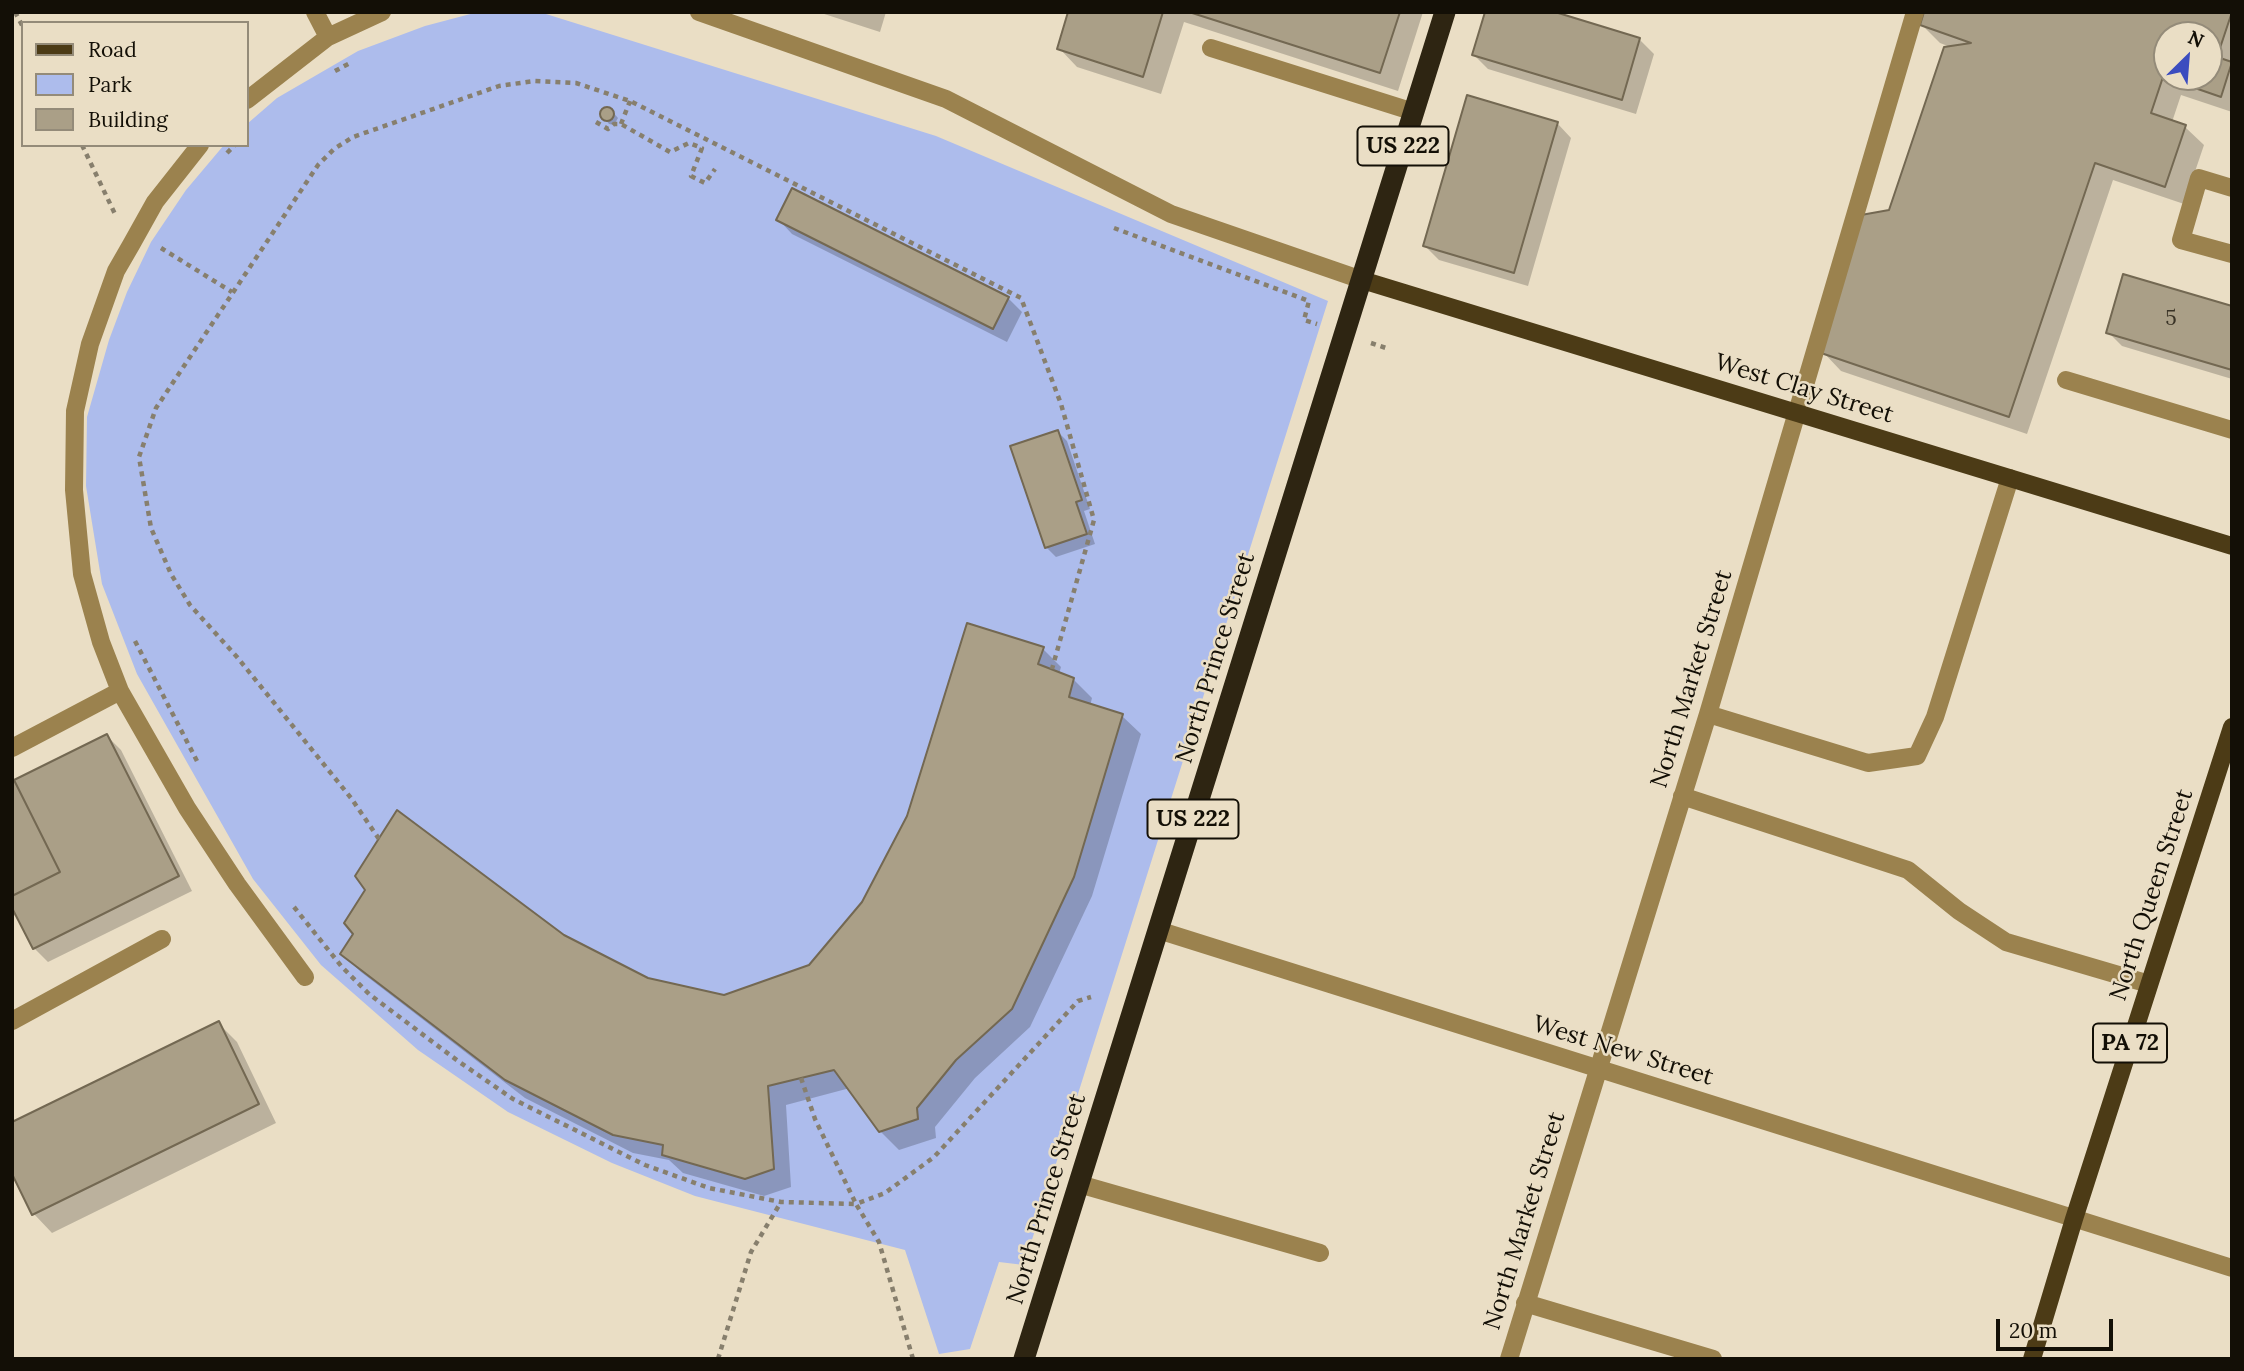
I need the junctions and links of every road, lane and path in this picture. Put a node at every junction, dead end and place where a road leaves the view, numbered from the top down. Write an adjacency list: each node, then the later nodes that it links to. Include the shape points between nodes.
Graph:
1 (315, 12): 6 (street)
2 (382, 12): 6 (street)
3 (699, 12): 21 (street, via 946,99 1171,214)
4 (1445, 12): 10 (highway, North Prince Street / US 222)
5 (1915, 12): 26 (street, North Market Street)
6 (328, 37): 8 (street)
7 (1211, 48): 10 (street)
8 (248, 99)
9 (629, 100): 12 (path); 22 (path, via 576,83 534,81 499,86 353,137 318,165); 31 (path, via 1021,298 1060,404 1094,520)
10 (1414, 112): 21 (highway, North Prince Street / US 222)
11 (596, 121): 12 (path, via 608,129)
12 (621, 124): 15 (path, via 670,152 689,143 702,148 691,176 705,183)
13 (83, 147): 18 (path)
14 (199, 147): 18 (street, via 155,202)
15 (715, 169)
16 (2232, 188): 20 (street, via 2199,178 2181,240)
17 (1114, 228): 23 (path, via 1309,301 1304,320)
18 (131, 245): 32 (street, via 116,271 90,344 75,411 74,490 82,574)
19 (158, 246): 22 (path)
20 (2232, 254)
21 (1362, 279): 23 (highway, North Prince Street / US 222); 26 (main road, West Clay Street)
22 (232, 292): 38 (path, via 156,408 139,457 151,528 190,604 351,798)
23 (1345, 334): 24 (path); 40 (highway, North Prince Street / US 222)
24 (1386, 348)
25 (2066, 380): 27 (street)
26 (1797, 413): 28 (main road, West Clay Street); 33 (street, North Market Street)
27 (2232, 429)
28 (2010, 478): 29 (main road, West Clay Street); 33 (street, via 1935,717 1917,756 1868,763)
29 (2232, 546)
30 (134, 639): 36 (path)
31 (1052, 669)
32 (120, 691): 35 (street); 42 (street, via 187,808)
33 (1708, 714): 37 (street, North Market Street)
34 (2232, 727): 43 (main road, North Queen Street / PA 72)
35 (12, 748)
36 (201, 768)
37 (1682, 796): 43 (street, via 1908,870 2007,942); 46 (street, North Market Street)
38 (379, 839)
39 (291, 905): 49 (path, via 369,994 513,1099 645,1166 709,1188)
40 (1158, 930): 46 (street, West New Street); 48 (highway, North Prince Street / US 222)
41 (162, 939): 45 (street)
42 (305, 977)
43 (2149, 984): 51 (main road, North Queen Street / PA 72)
44 (1091, 998): 50 (path, via 1077,1001 934,1157 885,1193)
45 (12, 1021)
46 (1597, 1069): 51 (street, West New Street); 54 (street, North Market Street)
47 (801, 1078): 50 (path, via 815,1119)
48 (1079, 1184): 52 (street); 57 (highway, North Prince Street / US 222)
49 (781, 1202): 50 (path); 55 (path, via 751,1252)
50 (856, 1204): 56 (path, via 879,1242)
51 (2074, 1219): 53 (street, West New Street); 60 (main road, North Queen Street / PA 72)
52 (1320, 1253)
53 (2232, 1268)
54 (1525, 1303): 58 (street, North Market Street); 59 (street)
55 (718, 1359)
56 (913, 1359)
57 (1024, 1359)
58 (1509, 1359)
59 (1713, 1359)
60 (2032, 1359)

